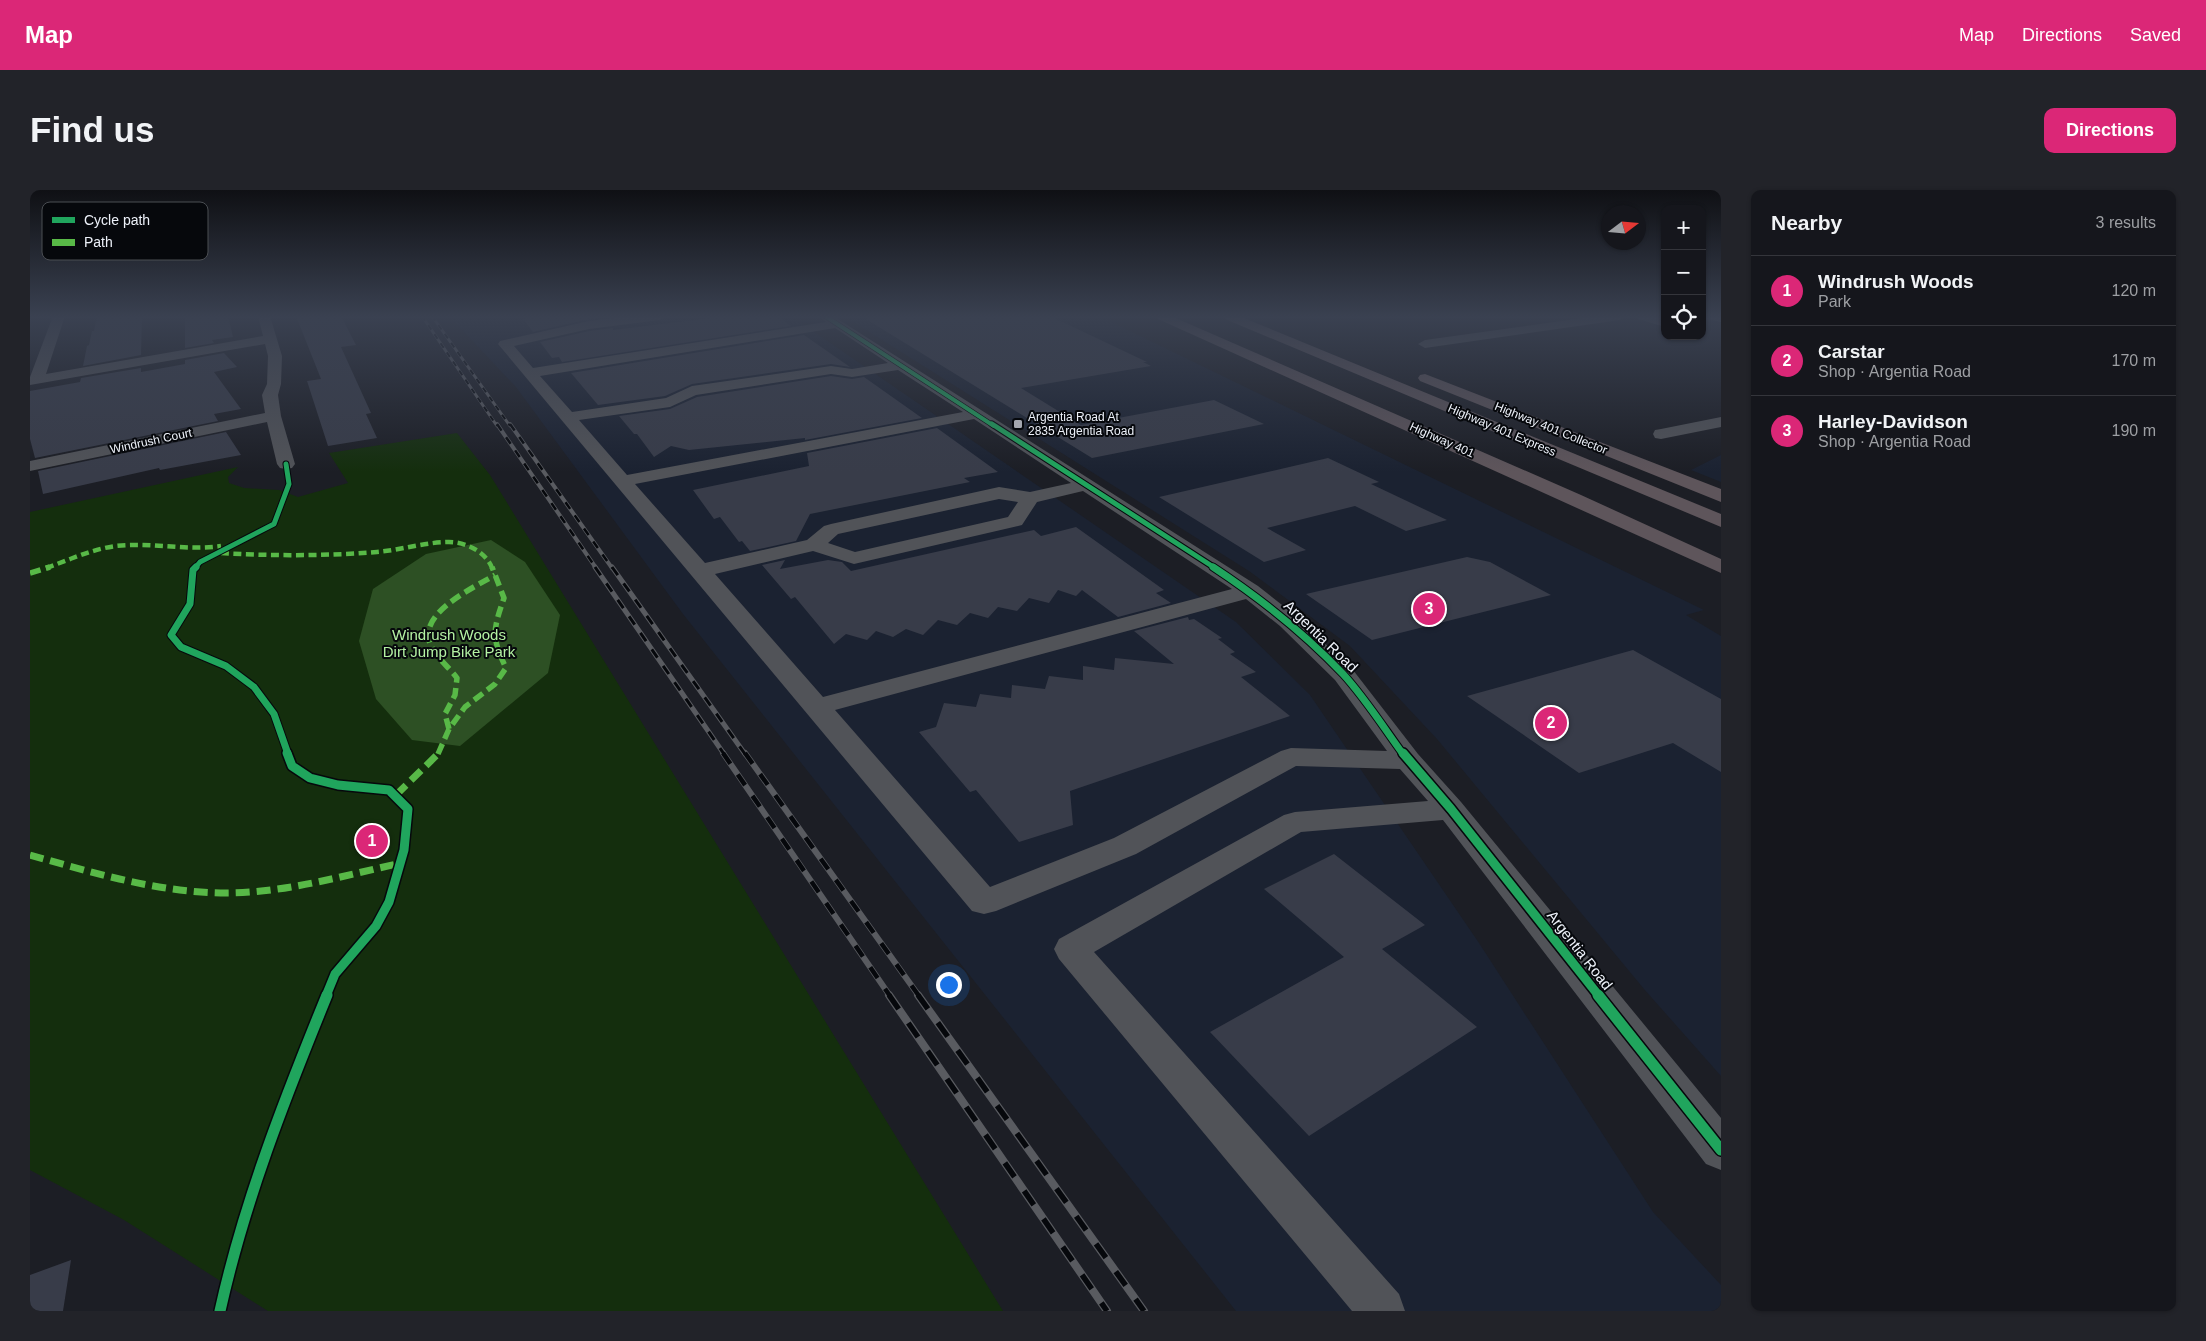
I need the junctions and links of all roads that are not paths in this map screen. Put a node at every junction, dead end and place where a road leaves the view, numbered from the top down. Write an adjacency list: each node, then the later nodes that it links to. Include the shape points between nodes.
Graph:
1 (39, 368): 13 (street)
2 (102, 368): 13 (street)
3 (275, 368): 18 (street, via 270,394)
4 (526, 368): 11 (street)
5 (557, 368): 11 (street)
6 (884, 368): 12 (street)
7 (907, 368): 17 (street, Argentia Road)
8 (1280, 368): 30 (highway, Highway 401)
9 (1355, 368): 28 (highway, Highway 401 Express)
10 (1408, 371): 26 (highway, Highway 401 Collector)
11 (530, 373): 19 (street)
12 (852, 374): 14 (street, via 842,384); 15 (street, via 831,370 692,391)
13 (34, 380)
14 (832, 385)
15 (670, 402): 16 (street); 19 (street)
16 (709, 405)
17 (977, 414): 24 (street); 25 (street, Argentia Road)
18 (273, 416): 22 (street); 23 (street, Windrush Court)
19 (567, 417): 24 (street)
20 (1721, 422): 21 (street)
21 (1660, 434)
22 (286, 464)
23 (30, 466)
24 (622, 481): 31 (street)
25 (1086, 485): 27 (street); 32 (street, Argentia Road)
26 (1721, 496)
27 (1030, 498): 29 (street, via 998,492 831,530); 29 (street, via 1015,521 854,558)
28 (1721, 521)
29 (814, 545): 31 (street)
30 (1721, 567)
31 (700, 571): 33 (street)
32 (1250, 591): 33 (street); 34 (street, Argentia Road, via 1288,621 1344,675)
33 (817, 707): 34 (street, via 984,902 1125,846 1291,756)
34 (1408, 760): 35 (street, Argentia Road)
35 (1451, 809): 36 (street, Argentia Road); 37 (street, via 1295,822 1071,949)
36 (1721, 1150)
37 (1382, 1311)

